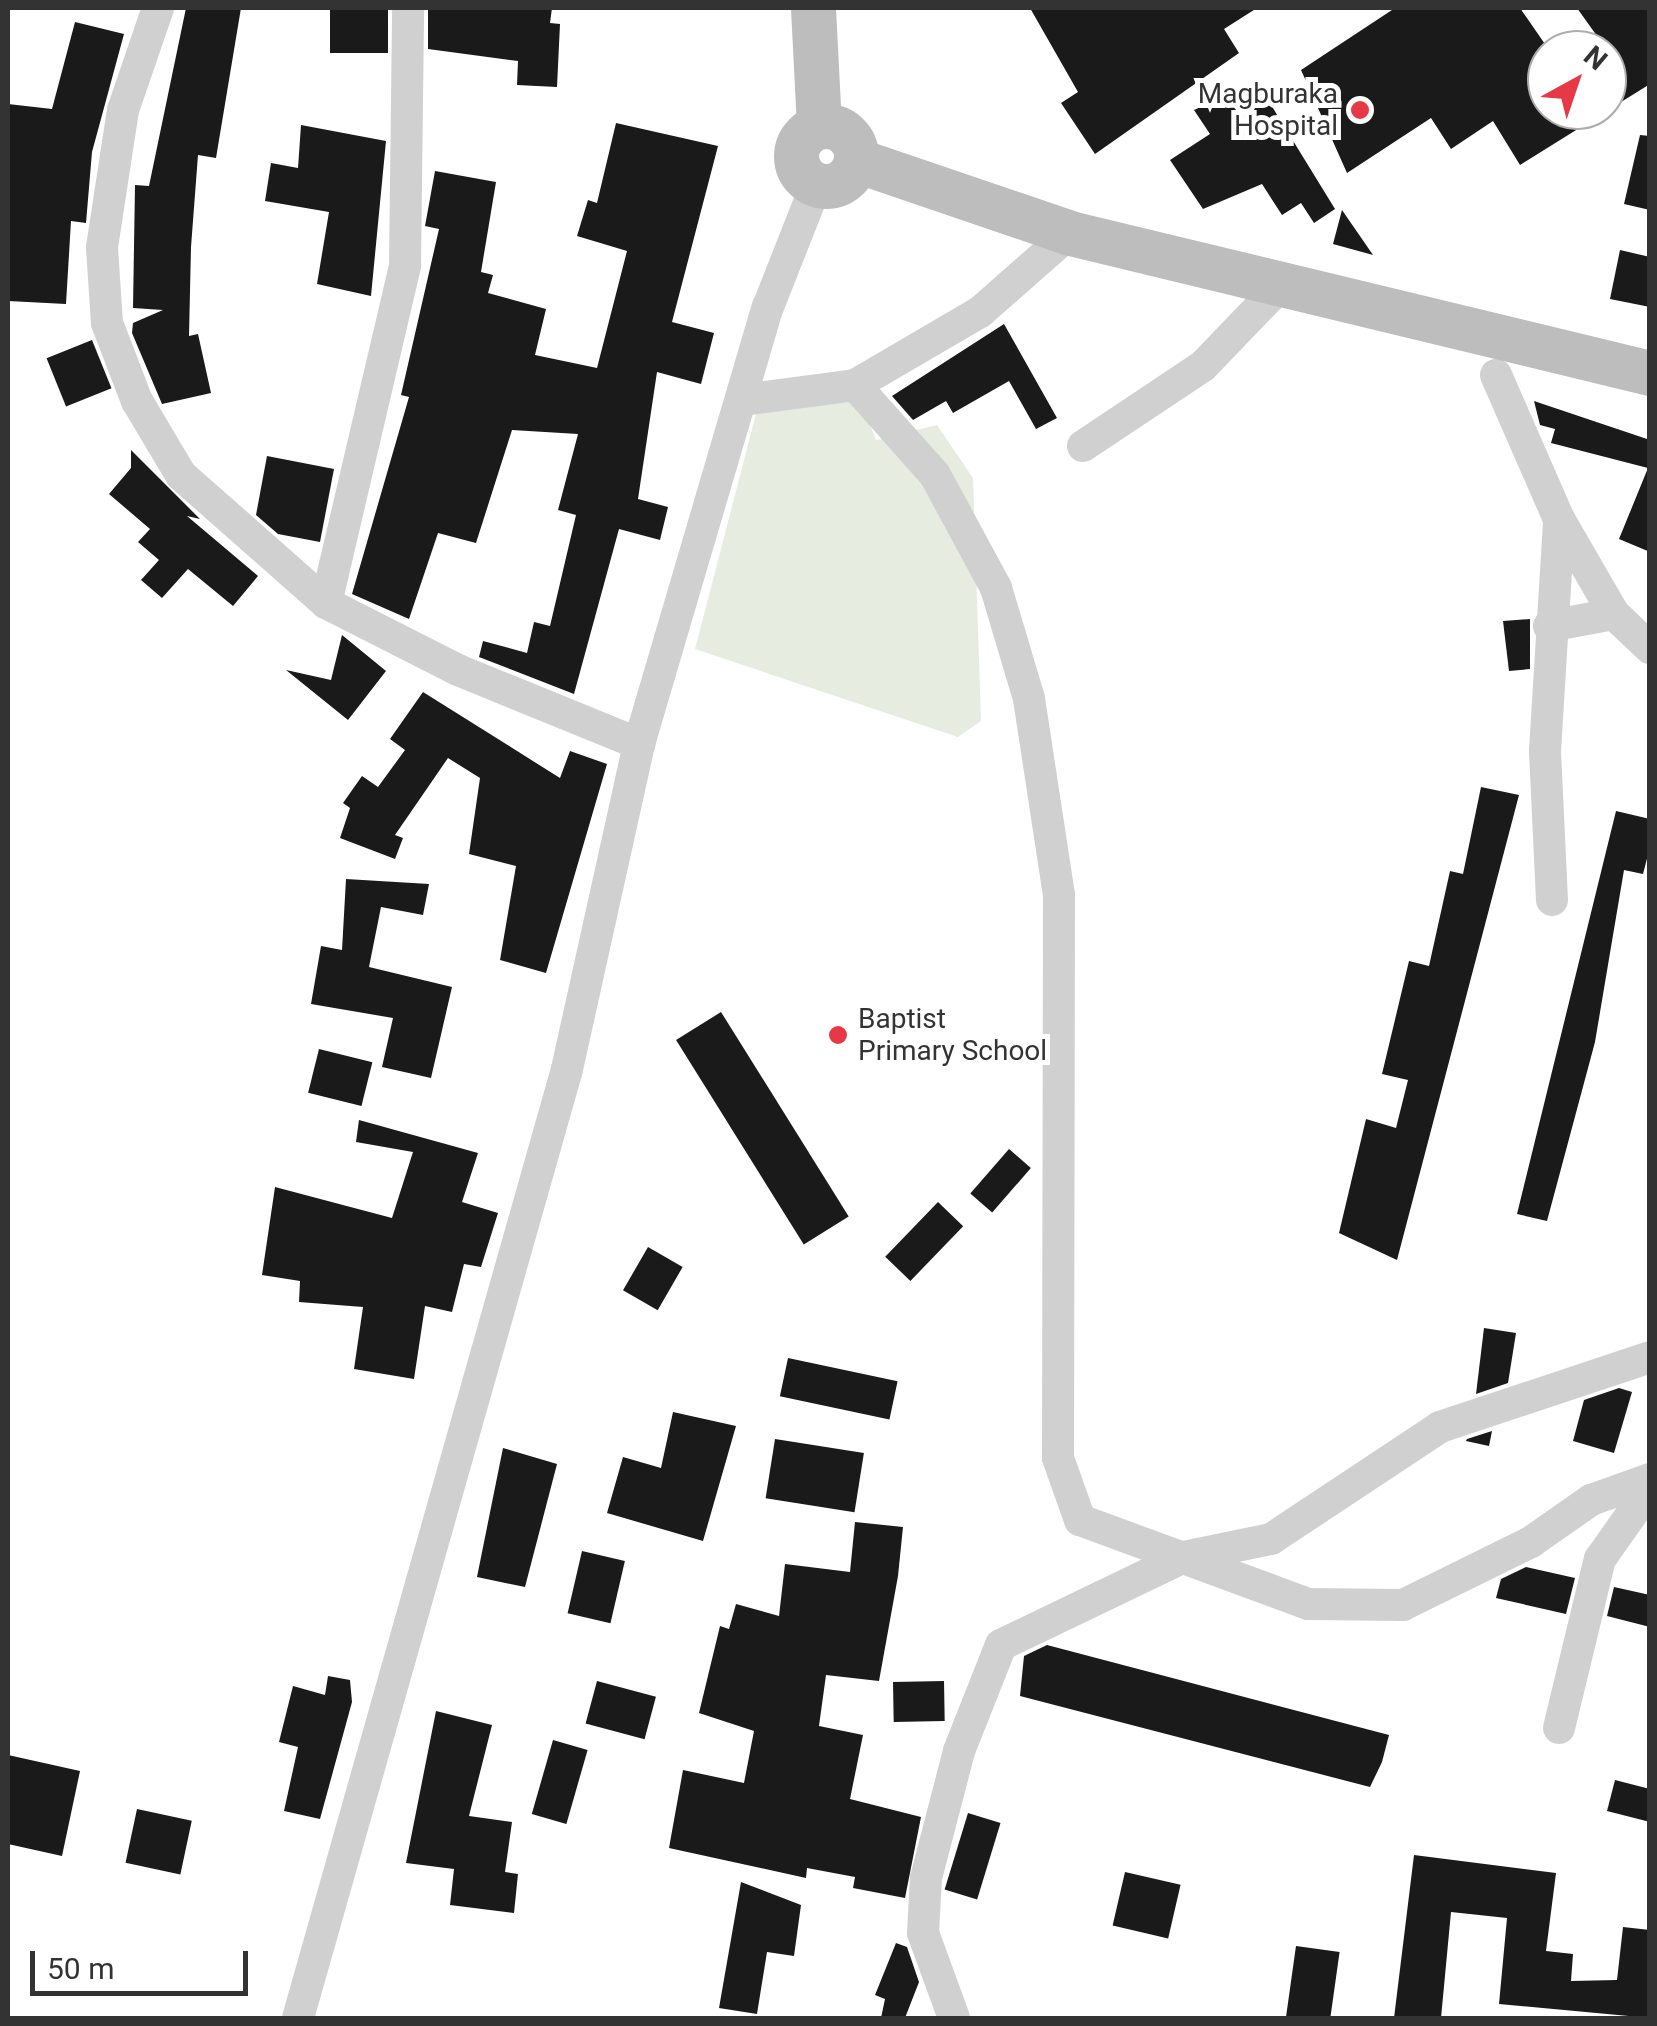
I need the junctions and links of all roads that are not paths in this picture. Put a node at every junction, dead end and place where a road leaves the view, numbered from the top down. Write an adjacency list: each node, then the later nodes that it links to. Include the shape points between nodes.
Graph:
1 (158, 8): 15 (street, via 108,178 107,323 137,401 181,475)
2 (408, 8): 15 (street, via 405,264)
3 (813, 8): 4 (street)
4 (820, 126): 5 (street, via 846,132); 6 (street, via 803,135 796,156)
5 (856, 160): 6 (street, via 846,178); 7 (street)
6 (814, 190): 12 (street)
7 (1070, 232): 8 (street); 11 (street, via 980,312)
8 (1283, 283): 9 (street); 13 (street, via 1203,366)
9 (1650, 374)
10 (1496, 375): 14 (street)
11 (855, 385): 12 (street); 24 (street, via 944,491 996,588 1028,699 1060,894 1058,1458 1080,1520)
12 (743, 400): 19 (street)
13 (1083, 446)
14 (1559, 519): 16 (street); 17 (street)
15 (326, 602): 19 (street, via 458,670)
16 (1614, 614): 17 (street); 18 (street)
17 (1550, 626): 20 (street)
18 (1650, 648)
19 (639, 744): 26 (street, via 567,1068)
20 (1552, 900)
21 (1650, 1357): 24 (street, via 1440,1427 1271,1539)
22 (1650, 1479): 24 (street, via 1592,1500 1531,1542 1403,1605 1308,1604)
23 (1650, 1488): 25 (street, via 1600,1558)
24 (1184, 1557): 27 (street, via 1001,1645 959,1751 926,1878 923,1933)
25 (1559, 1728)
26 (298, 2018)
27 (954, 2018)

